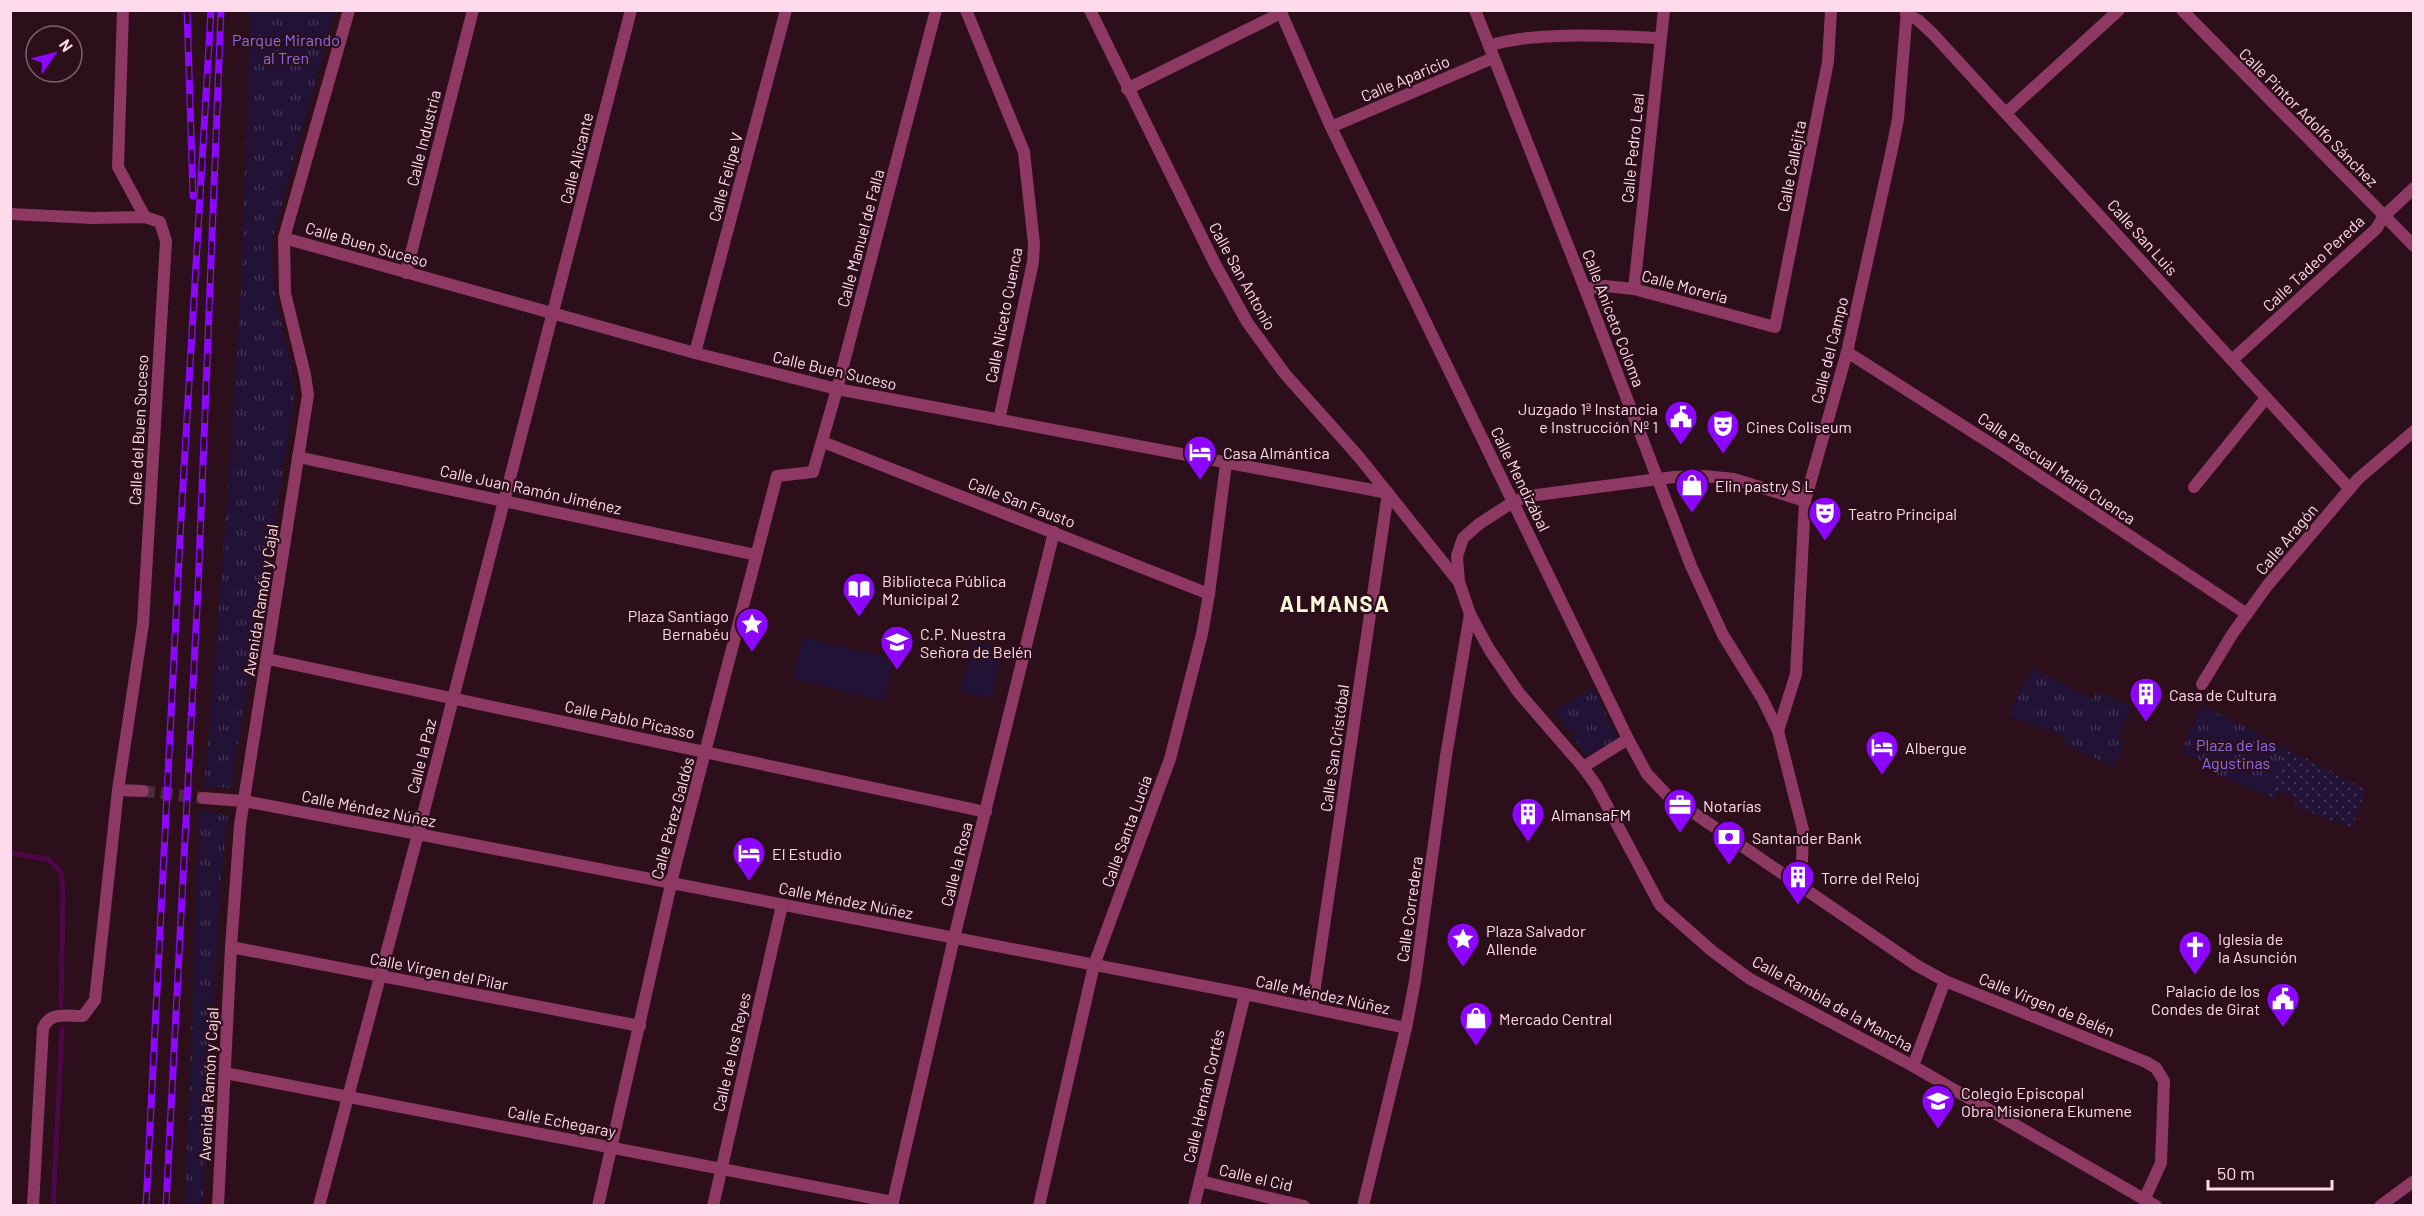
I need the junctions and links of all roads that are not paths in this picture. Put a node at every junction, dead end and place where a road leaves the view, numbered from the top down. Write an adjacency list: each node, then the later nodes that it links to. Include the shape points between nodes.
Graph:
1 (123, 10): 24 (street, via 118,167)
2 (349, 10): 25 (street, Avenida Ramón y Cajal)
3 (473, 10): 27 (street, Calle Industria)
4 (631, 10): 30 (street, Calle Alicante)
5 (786, 10): 33 (street, Calle Felipe V)
6 (936, 10): 35 (street, Calle Manuel de Falla)
7 (966, 10): 37 (street, Calle Niceto Cuenca, via 1024,152 1034,244 1032,270)
8 (1090, 10): 18 (street, Calle San Antonio)
9 (1474, 10): 17 (street, Calle Aniceto Coloma)
10 (1664, 10): 16 (street, Calle Pedro Leal)
11 (1831, 10): 31 (street, Calle Callejita, via 1828,62)
12 (2119, 10): 19 (street)
13 (2182, 10): 23 (street, Calle Pintor Adolfo Sánchez)
14 (1281, 12): 18 (street); 20 (street, Calle Mendizábal)
15 (1906, 12): 19 (street, Calle San Luis, via 1933,34); 32 (street, Calle del Campo, via 1898,119)
16 (1660, 38): 17 (street, Calle Aparicio, via 1509,41); 29 (street, Calle Pedro Leal)
17 (1491, 52): 20 (street, Calle Aparicio); 28 (street, Calle Aniceto Coloma)
18 (1127, 90): 46 (street, Calle San Antonio, via 1247,322 1285,374)
19 (2006, 113): 34 (street, Calle San Luis)
20 (1330, 127): 48 (street, Calle Mendizábal)
21 (2414, 188): 23 (street, Calle Tadeo Pereda)
22 (10, 214): 24 (street)
23 (2384, 216): 26 (street, Calle Pintor Adolfo Sánchez); 34 (street, Calle Tadeo Pereda, via 2376,229)
24 (145, 217): 63 (street, Calle del Buen Suceso, via 160,222 165,241 143,624)
25 (284, 238): 27 (street, Calle Buen Suceso); 40 (street, Avenida Ramón y Cajal, via 285,293 308,395)
26 (2414, 246)
27 (406, 273): 30 (street, Calle Buen Suceso)
28 (1585, 289): 29 (street, Calle Morería); 43 (street, Calle Aniceto Coloma)
29 (1634, 289): 31 (street, Calle Morería)
30 (553, 314): 33 (street, Calle Buen Suceso); 47 (street, Calle la Paz)
31 (1775, 327)
32 (1847, 352): 49 (street, Calle del Campo); 54 (street, Calle Pascual María Cuenca)
33 (695, 353): 35 (street, Calle Buen Suceso)
34 (2232, 360): 36 (street, Calle San Luis)
35 (837, 389): 37 (street, Calle Buen Suceso); 39 (street, Calle Manuel de Falla)
36 (2266, 398): 44 (street); 45 (street, Calle San Luis)
37 (999, 420): 41 (street, Calle Buen Suceso)
38 (2414, 431): 45 (street, Calle Aragón)
39 (823, 442): 42 (street, Calle Manuel de Falla); 50 (street, Calle San Fausto)
40 (298, 457): 47 (street, Calle Juan Ramón Jiménez); 56 (street, Avenida Ramón y Cajal)
41 (1226, 464): 46 (street, Calle Buen Suceso); 53 (street, Calle Santa Lucía)
42 (813, 472): 51 (street, Calle Pérez Galdós, via 777,476)
43 (1659, 479): 48 (street); 49 (street, via 1734,479); 59 (street, Calle Aniceto Coloma, via 1705,598)
44 (2194, 487)
45 (2349, 488): 54 (street, Calle Aragón)
46 (1388, 493): 52 (street, Calle San Antonio); 79 (street, Calle San Cristóbal)
47 (504, 500): 51 (street, Calle Juan Ramón Jiménez); 58 (street, Calle la Paz)
48 (1513, 501): 52 (street, via 1463,538 1457,556); 60 (street, Calle Mendizábal)
49 (1805, 501): 59 (street, Calle del Campo, via 1796,674)
50 (1054, 532): 53 (street, Calle San Fausto); 67 (street, Calle la Rosa)
51 (756, 555): 61 (street, Calle Pérez Galdós)
52 (1459, 582): 55 (street, Calle Rambla de la Mancha)
53 (1209, 594): 75 (street, Calle Santa Lucía, via 1170,759)
54 (2247, 614): 57 (street, Calle Aragón)
55 (1470, 615): 62 (street, Calle Rambla de la Mancha, via 1519,693); 81 (street, Calle Corredera)
56 (268, 659): 58 (street, Calle Pablo Picasso); 66 (street, Avenida Ramón y Cajal)
57 (2202, 684)
58 (452, 699): 61 (street, Calle Pablo Picasso); 68 (street, Calle la Paz)
59 (1778, 731): 69 (street, Calle Aniceto Coloma, via 1803,830 1802,861)
60 (1628, 740): 62 (street); 69 (street, Calle Mendizábal, via 1660,789)
61 (707, 751): 67 (street, Calle Pablo Picasso); 70 (street, Calle Pérez Galdós)
62 (1583, 766): 82 (street, Calle Rambla de la Mancha, via 1607,803 1660,905 1682,926 1750,979)
63 (118, 790): 64 (street); 91 (street, via 95,1000 83,1016 53,1016 43,1028)
64 (143, 791)
65 (203, 798): 66 (street, Calle Méndez Núñez)
66 (244, 801): 68 (street, Calle Méndez Núñez); 74 (street, Avenida Ramón y Cajal)
67 (986, 812): 73 (street, Calle la Rosa)
68 (418, 834): 70 (street, Calle Méndez Núñez); 76 (street, Calle la Paz)
69 (1793, 882): 71 (street, Calle Mendizábal)
70 (672, 884): 72 (street, Calle Méndez Núñez); 80 (street, Calle Pérez Galdós)
71 (1813, 896): 77 (street, Calle Virgen de Belén, via 1902,957)
72 (782, 905): 73 (street, Calle Méndez Núñez); 86 (street, Calle de los Reyes)
73 (954, 938): 75 (street, Calle Méndez Núñez); 90 (street, Calle la Rosa)
74 (231, 947): 76 (street, Calle Virgen del Pilar); 83 (street, Avenida Ramón y Cajal)
75 (1094, 964): 78 (street, Calle Méndez Núñez); 96 (street, Calle Santa Lucía)
76 (380, 977): 80 (street, Calle Virgen del Pilar); 84 (street, Calle la Paz)
77 (1945, 981): 82 (street); 89 (street, Calle Virgen de Belén, via 2156,1068 2164,1081 2161,1163)
78 (1245, 994): 79 (street, Calle Méndez Núñez); 87 (street, Calle Hernán Cortés)
79 (1312, 1007): 81 (street, Calle Méndez Núñez)
80 (640, 1026): 85 (street, Calle Pérez Galdós)
81 (1406, 1028): 99 (street, Calle Corredera)
82 (1913, 1066): 89 (street, Calle Rambla de la Mancha)
83 (225, 1073): 84 (street, Calle Echegaray); 92 (street, Avenida Ramón y Cajal)
84 (348, 1097): 85 (street, Calle Echegaray); 93 (street, Calle la Paz)
85 (611, 1147): 86 (street, Calle Echegaray); 94 (street, Calle Pérez Galdós)
86 (721, 1168): 90 (street, Calle Echegaray); 95 (street, Calle de los Reyes)
87 (1200, 1181): 97 (street, Calle Hernán Cortés); 98 (street, Calle el Cid)
88 (2414, 1181): 100 (street)
89 (2151, 1202)
90 (892, 1204)
91 (33, 1206)
92 (218, 1206)
93 (319, 1206)
94 (598, 1206)
95 (713, 1206)
96 (1039, 1206)
97 (1194, 1206)
98 (1304, 1206)
99 (1364, 1206)
100 (2379, 1206)

